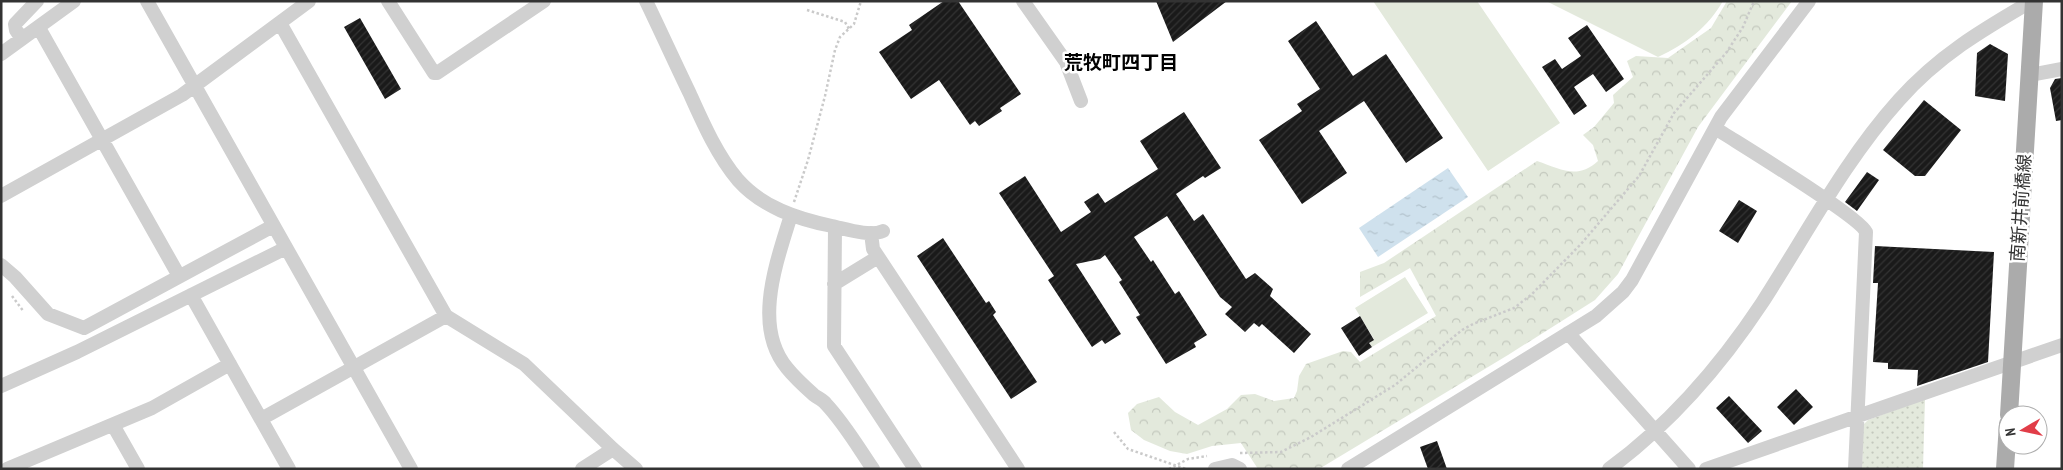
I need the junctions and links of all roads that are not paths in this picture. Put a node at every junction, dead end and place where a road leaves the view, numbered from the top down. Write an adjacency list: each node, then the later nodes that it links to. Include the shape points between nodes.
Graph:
1 (37, 1): 13 (street, via 15,24)
2 (74, 1): 12 (street)
3 (147, 1): 17 (street)
4 (310, 1): 11 (street)
5 (388, 1): 6 (street, via 437,73)
6 (544, 1)
7 (646, 1): 23 (street, via 702,121 726,162 754,193)
8 (1023, 1): 18 (street, via 1066,62)
9 (1809, 1): 19 (street)
10 (2033, 1): 16 (main road, 南新井前橋線); 22 (street, via 1974,35 1919,79 1880,122)
11 (280, 23): 17 (street); 32 (street)
12 (39, 28): 13 (street); 20 (street)
13 (22, 39): 14 (street)
14 (1, 54)
15 (2062, 69): 16 (street)
16 (2030, 74): 35 (main road, 南新井前橋線)
17 (195, 86): 20 (street); 24 (street)
18 (1081, 101)
19 (1714, 128): 22 (street); 33 (street, via 1632,280 1609,306)
20 (102, 139): 21 (street); 29 (street)
21 (1, 196)
22 (1826, 200): 40 (street, via 1866,232); 43 (street, via 1740,335)
23 (790, 215): 25 (street); 55 (street, via 770,304 774,345 786,368 829,406)
24 (273, 226): 26 (street); 29 (street)
25 (835, 227): 27 (street, via 877,232 872,249); 30 (street)
26 (286, 248): 31 (street); 37 (street)
27 (878, 257): 30 (street); 57 (street)
28 (1, 265): 29 (street, via 48,314 84,328)
29 (179, 276)
30 (834, 284): 56 (street, via 834,346)
31 (191, 295): 36 (street); 38 (street)
32 (446, 316): 37 (street); 44 (street, via 524,364)
33 (1568, 333): 43 (street); 59 (street)
34 (2062, 345): 35 (street)
35 (2012, 362): 39 (main road, 南新井前橋線); 40 (street)
36 (230, 364): 41 (street); 42 (street, via 152,408)
37 (354, 368): 41 (street); 52 (street)
38 (1, 386)
39 (2010, 405)
40 (1857, 416): 47 (street); 63 (street)
41 (261, 419): 51 (street)
42 (113, 425): 48 (street); 50 (street)
43 (1655, 431): 60 (street); 61 (street)
44 (613, 450): 53 (street); 54 (street)
45 (2006, 455): 64 (main road)
46 (1212, 463): 58 (street)
47 (1733, 464): 62 (street)
48 (26, 465): 49 (street)
49 (7, 469)
50 (138, 469)
51 (289, 469)
52 (411, 469)
53 (582, 469)
54 (636, 469)
55 (873, 469)
56 (915, 469)
57 (1018, 469)
58 (1240, 469)
59 (1348, 469)
60 (1609, 469)
61 (1688, 469)
62 (1706, 469)
63 (1855, 469)
64 (2005, 469)

